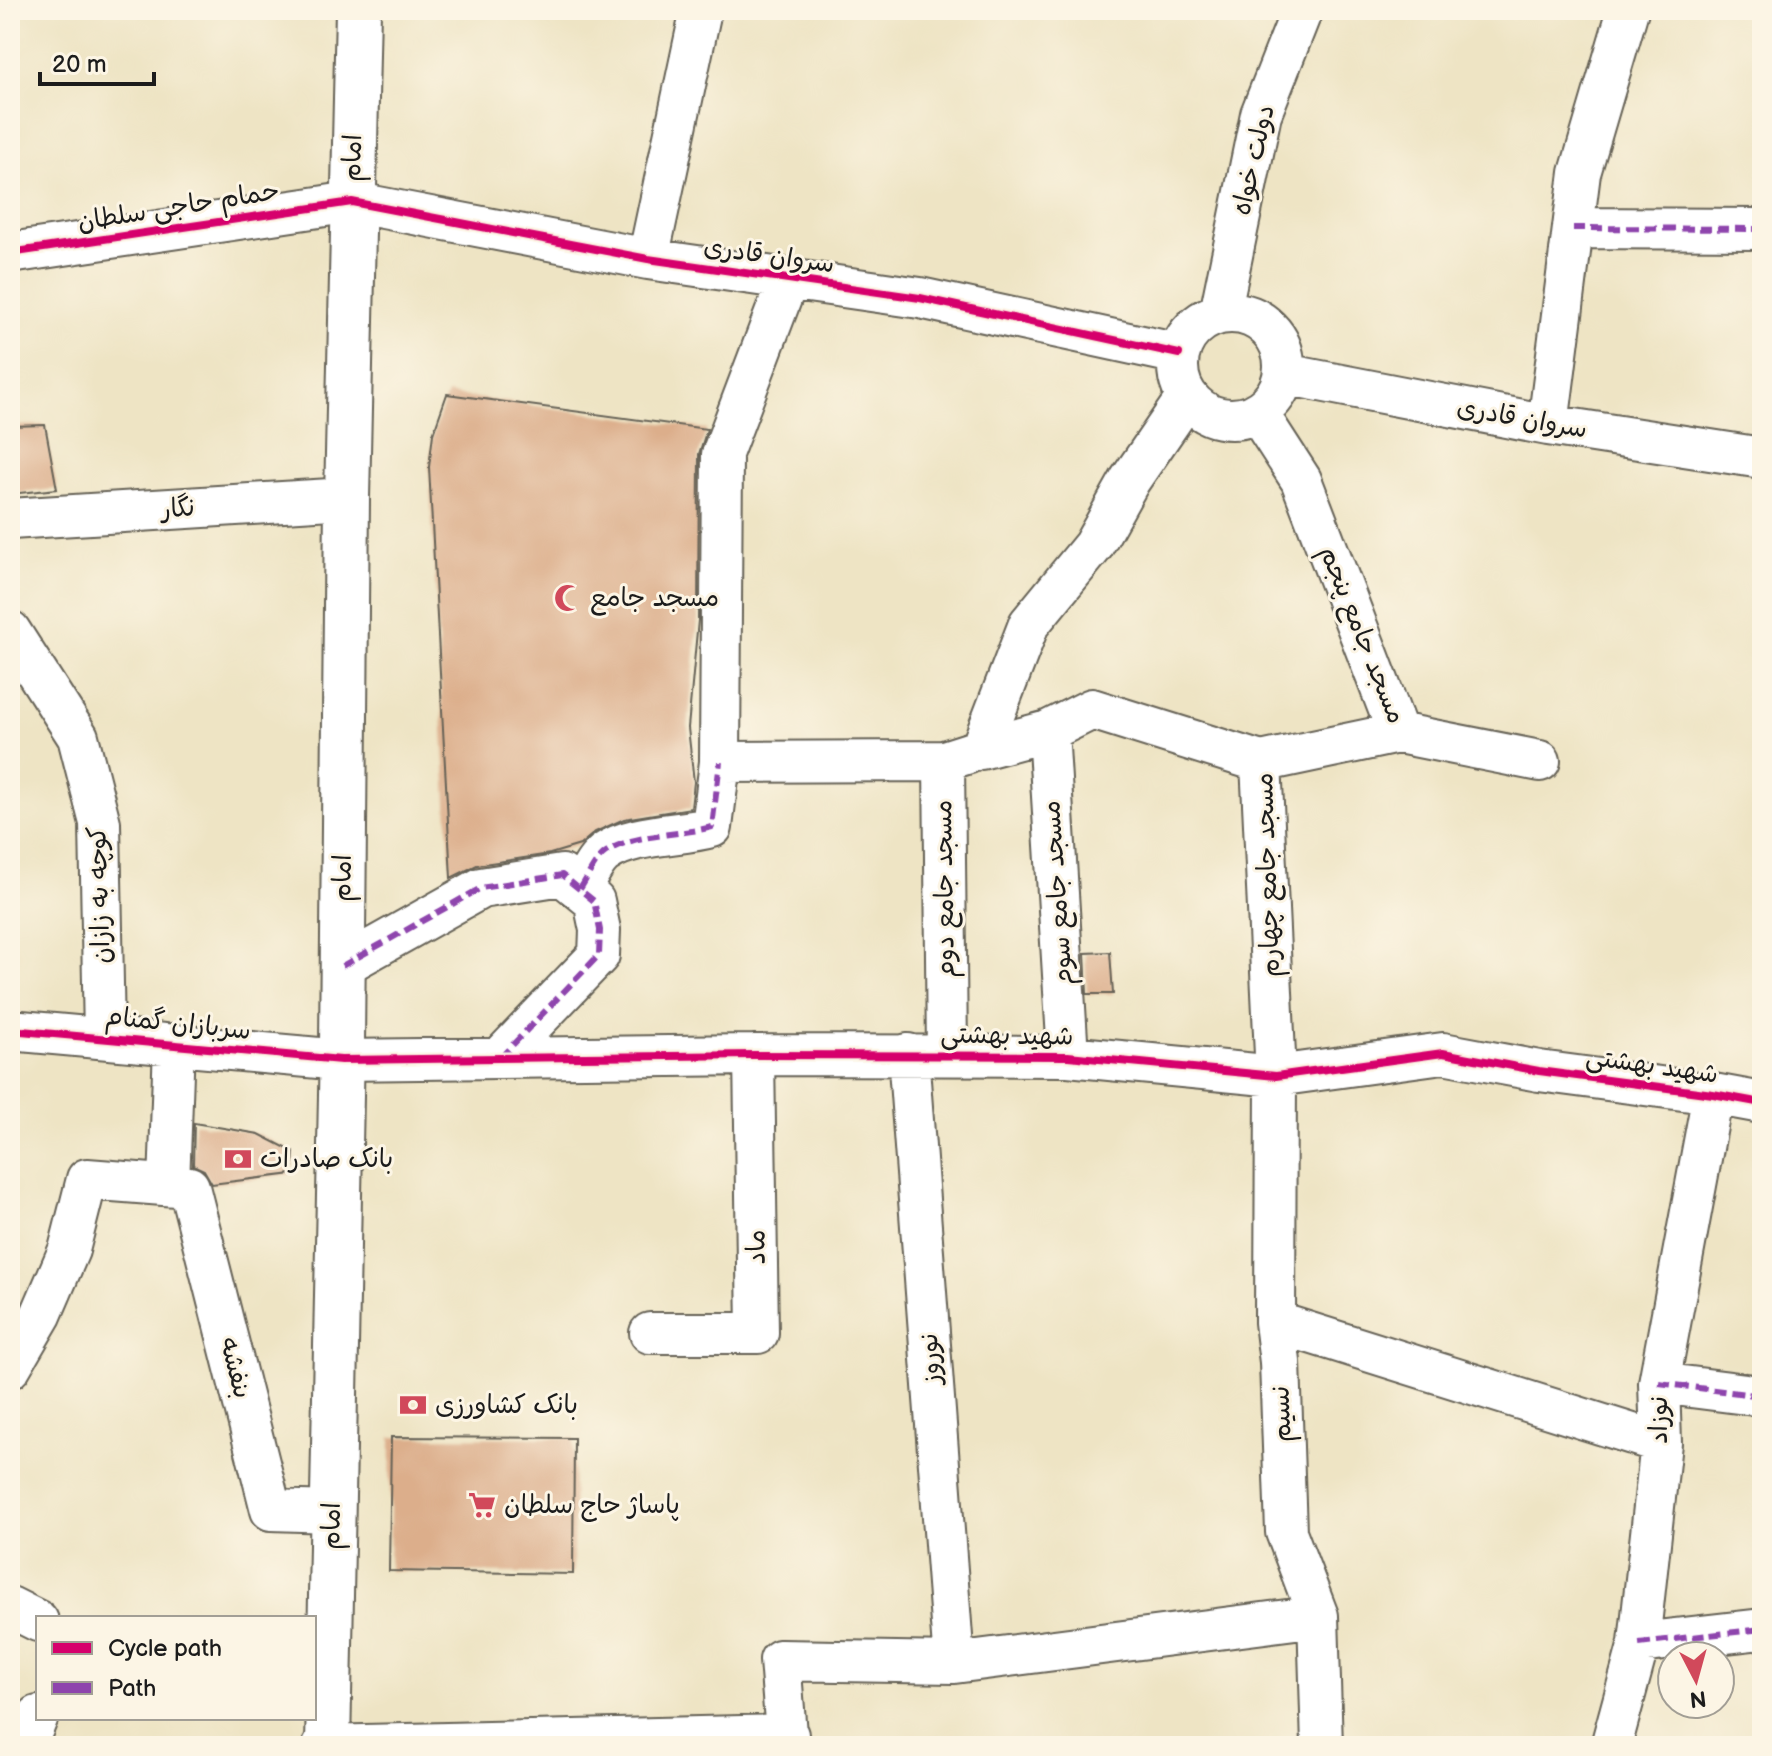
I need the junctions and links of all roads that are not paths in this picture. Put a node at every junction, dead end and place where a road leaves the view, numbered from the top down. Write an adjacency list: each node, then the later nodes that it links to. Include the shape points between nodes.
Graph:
1 (358, 10): 5 (main road, امام)
2 (701, 10): 9 (street)
3 (1302, 10): 11 (street, دولت خواه, via 1261,114)
4 (1628, 10): 6 (street, via 1580,173)
5 (352, 202): 8 (street, حمام حاجی سلطان); 9 (street, سروان قادری); 18 (main road, امام)
6 (1573, 228): 7 (street); 16 (street)
7 (1762, 229)
8 (10, 253)
9 (648, 259): 10 (street, سروان قادری)
10 (788, 280): 12 (street, سروان قادری, via 920,298); 25 (street, via 722,454)
11 (1220, 314): 12 (street, via 1193,328); 13 (street, via 1253,317 1268,327 1279,341)
12 (1179, 354): 14 (street)
13 (1284, 374): 15 (street, via 1274,396); 16 (street, سروان قادری)
14 (1187, 397): 15 (street, via 1198,408 1227,419); 23 (street, via 1093,546 1029,624)
15 (1257, 412): 22 (street, مسجد جامع پنجم, via 1301,480)
16 (1548, 425): 17 (street, سروان قادری)
17 (1762, 458)
18 (347, 498): 19 (street, نگار); 28 (main road, امام)
19 (10, 519)
20 (10, 631): 30 (street, کوچه به زازان, via 78,737 100,823)
21 (1048, 731): 23 (street); 26 (street, via 1092,709); 34 (street, مسجد جامع سوم)
22 (1398, 733): 24 (street, مسجد جامع پنجم); 26 (street, مسجد جامع چهارم)
23 (962, 755): 25 (street); 33 (street, مسجد جامع دوم)
24 (1540, 761)
25 (720, 762): 27 (street, via 712,827 634,841 604,853)
26 (1261, 762): 37 (street, مسجد جامع چهارم)
27 (580, 889): 28 (street, via 562,875 481,888); 35 (street, via 594,901 599,955)
28 (342, 966): 36 (main road, امام)
29 (10, 1030): 30 (street, سربازان گمنام)
30 (104, 1037): 31 (street, سربازان گمنام)
31 (174, 1044): 36 (street, سربازان گمنام); 40 (street)
32 (754, 1055): 33 (street, شهید بهشتی); 35 (street, شهید بهشتی); 42 (street, ماد, via 758,1333)
33 (928, 1055): 34 (street, شهید بهشتی); 53 (street, نوروز)
34 (1068, 1056): 37 (street, شهید بهشتی)
35 (500, 1058): 36 (street, شهید بهشتی)
36 (341, 1060): 47 (main road, امام)
37 (1276, 1076): 38 (street, شهید بهشتی, via 1443,1053); 41 (street, نسیم)
38 (1713, 1094): 39 (street, شهید بهشتی); 44 (street, نوزاد)
39 (1762, 1103)
40 (169, 1185): 43 (street, via 87,1179 69,1250 41,1315); 47 (street, بنفشه, via 189,1187 271,1510)
41 (1275, 1322): 46 (street); 49 (street, نسیم, via 1286,1532)
42 (650, 1333)
43 (10, 1368)
44 (1659, 1383): 45 (street); 46 (street, نوزاد)
45 (1762, 1396)
46 (1661, 1443): 52 (street, نوزاد)
47 (332, 1512): 55 (main road, امام)
48 (10, 1607): 50 (street)
49 (1318, 1616): 53 (street); 58 (street, نسیم)
50 (36, 1620)
51 (1762, 1629): 52 (street)
52 (1639, 1643): 59 (street, نوزاد)
53 (954, 1663): 56 (street, via 780,1660)
54 (36, 1720): 57 (street)
55 (323, 1735): 56 (street)
56 (788, 1740)
57 (26, 1746)
58 (1322, 1746)
59 (1611, 1746)

